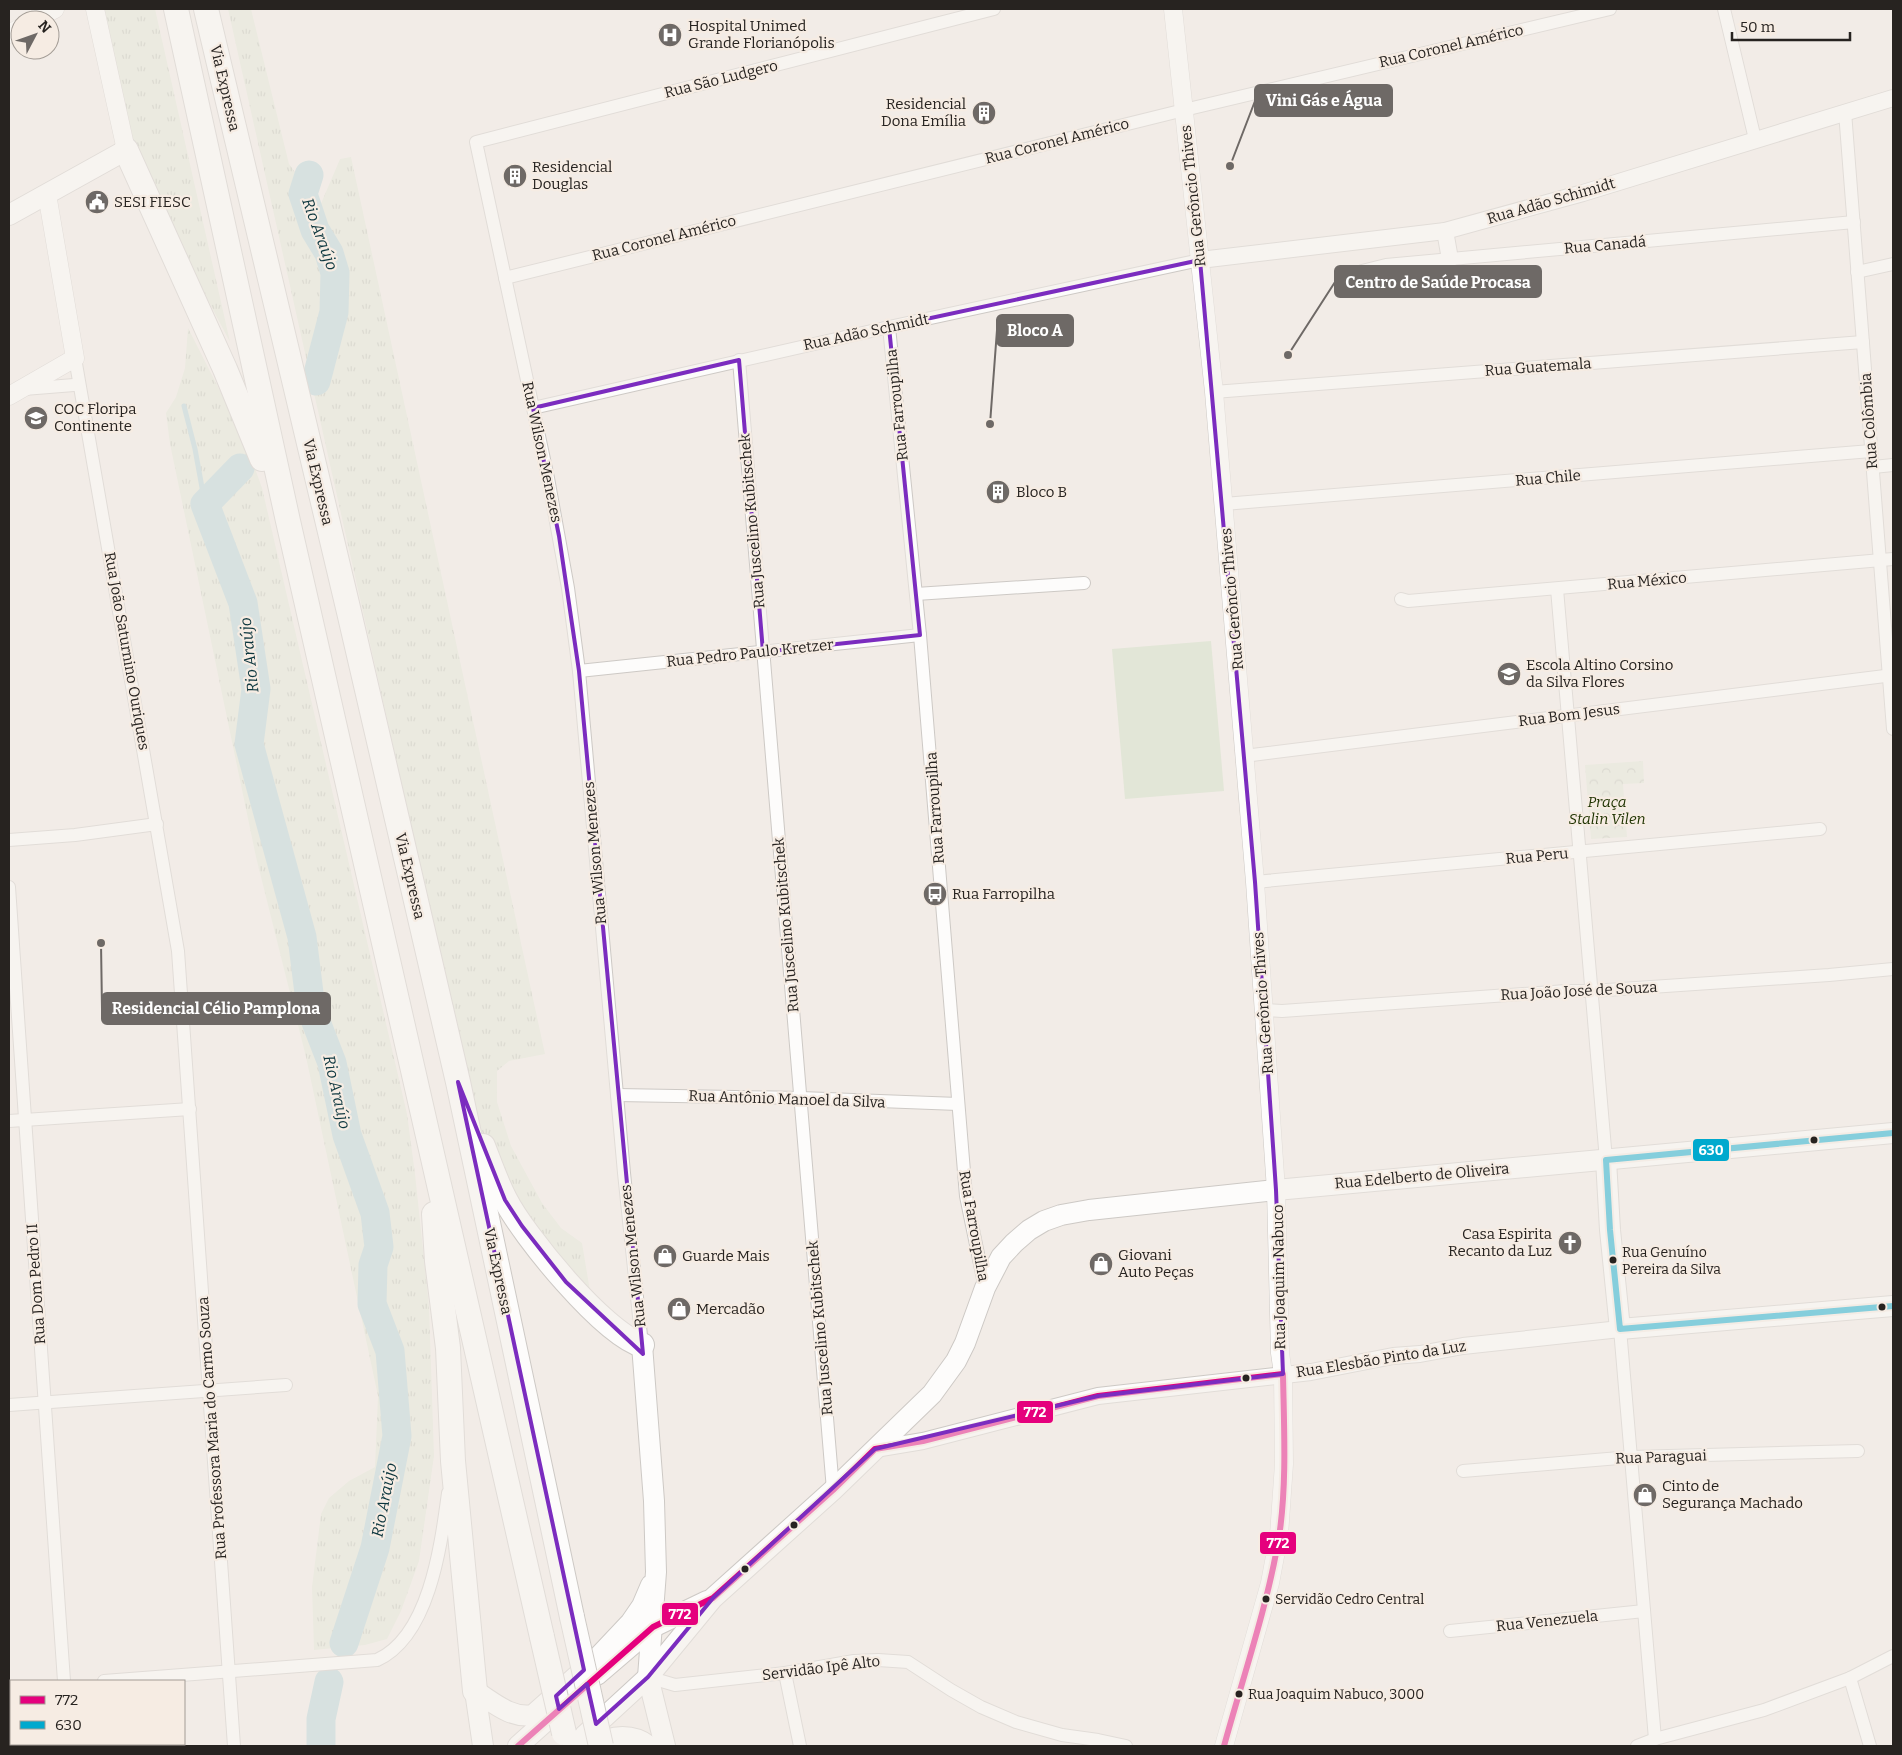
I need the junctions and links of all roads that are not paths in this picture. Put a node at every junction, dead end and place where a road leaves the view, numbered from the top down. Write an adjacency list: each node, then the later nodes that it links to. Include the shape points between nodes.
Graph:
1 (95, 9): 13 (main road)
2 (176, 9): 36 (highway, Via Expressa)
3 (206, 9): 58 (highway, Via Expressa)
4 (994, 9): 12 (street, Rua São Ludgero)
5 (1173, 9): 9 (main road, Rua Gerôncio Thives)
6 (1610, 9): 9 (street, Rua Coronel Américo)
7 (1724, 9): 11 (street)
8 (1893, 98): 10 (street, Rua Adão Schimidt)
9 (1184, 110): 19 (main road, Rua Gerôncio Thives); 23 (street, Rua Coronel Américo)
10 (1845, 112): 11 (street, Rua Adão Schimidt); 16 (street, Rua Colômbia)
11 (1755, 139): 17 (street, Rua Adão Schimidt, via 1583,193)
12 (476, 142): 23 (street, Rua Wilson Menezes)
13 (126, 150): 14 (main road); 36 (highway, via 225,369)
14 (47, 194): 15 (main road); 26 (main road, Rua João Saturnino Ouriques)
15 (9, 215)
16 (1854, 222): 18 (street, Rua Canadá); 21 (street, Rua Colômbia)
17 (1445, 231): 18 (street); 19 (street, Rua Adão Schimidt)
18 (1450, 259): 22 (street, Rua Canadá, via 1386,265)
19 (1200, 260): 24 (street, Rua Adão Schmidt); 29 (main road, Rua Gerôncio Thives)
20 (1893, 264): 21 (street)
21 (1858, 272): 25 (street, Rua Colômbia)
22 (1358, 274)
23 (505, 278): 31 (street, Rua Wilson Menezes)
24 (889, 327): 27 (street, Rua Adão Schmidt); 40 (street, Rua Farroupilha)
25 (1863, 342): 29 (street, Rua Guatemala); 32 (street, Rua Colômbia)
26 (75, 358): 30 (main road); 49 (street, Rua João Saturnino Ouriques)
27 (739, 360): 31 (street, Rua Adão Schmidt); 43 (street, Rua Juscelino Kubitschek)
28 (74, 385): 30 (street)
29 (1214, 392): 35 (main road, Rua Gerôncio Thives)
30 (15, 393)
31 (533, 408): 44 (street, Rua Wilson Menezes, via 559,536)
32 (1872, 452): 34 (street, Rua Colômbia); 35 (street, Rua Chile)
33 (1893, 465): 34 (street)
34 (1873, 467): 37 (street, Rua Colômbia)
35 (1224, 504): 48 (main road, Rua Gerôncio Thives)
36 (288, 521): 66 (highway, Via Expressa)
37 (1887, 560): 39 (street, Rua México); 45 (street, Rua Colômbia)
38 (1084, 583): 40 (street)
39 (1557, 589): 41 (street, Rua México); 46 (street)
40 (916, 594): 42 (street, Rua Farroupilha)
41 (1401, 599)
42 (920, 635): 43 (street, Rua Pedro Paulo Kretzer); 61 (street, Rua Farroupilha)
43 (763, 652): 44 (street, Rua Pedro Paulo Kretzer); 60 (street, Rua Juscelino Kubitschek)
44 (579, 671): 59 (street, Rua Wilson Menezes)
45 (1891, 675): 46 (street, Rua Bom Jesus); 47 (street, Rua Colômbia)
46 (1568, 716): 48 (street, Rua Bom Jesus); 52 (street)
47 (1893, 729)
48 (1244, 756): 53 (main road, Rua Gerôncio Thives)
49 (157, 824): 51 (street); 62 (street, Rua João Saturnino Ouriques, via 178,951)
50 (1820, 830): 52 (street, Rua Peru)
51 (9, 840)
52 (1580, 852): 53 (street, Rua Peru); 56 (street)
53 (1255, 882): 57 (main road, Rua Gerôncio Thives)
54 (9, 887): 63 (street, Rua Dom Pedro II)
55 (1893, 969): 56 (street, Rua João José de Souza)
56 (1592, 991): 57 (street, Rua João José de Souza); 67 (street)
57 (1264, 1010): 68 (main road, Rua Gerôncio Thives)
58 (458, 1082): 72 (highway, via 505,1200 522,1226 566,1282 625,1338); 106 (highway, Via Expressa, bridge)
59 (617, 1095): 60 (street, Rua Antônio Manoel da Silva); 72 (street, Rua Wilson Menezes)
60 (800, 1098): 61 (street, Rua Antônio Manoel da Silva); 83 (street, Rua Juscelino Kubitschek)
61 (958, 1104): 69 (street, Rua Farroupilha, via 966,1196)
62 (190, 1109): 63 (street); 75 (street, Rua Professora Maria do Carmo Souza)
63 (25, 1120): 64 (street); 76 (street, Rua Dom Pedro II)
64 (9, 1121)
65 (1893, 1133): 67 (main road, Rua Edelberto de Oliveira)
66 (429, 1140): 81 (highway, via 437,1261 448,1348); 103 (highway, Via Expressa, bridge)
67 (1606, 1160): 68 (main road, Rua Edelberto de Oliveira); 71 (main road)
68 (1276, 1190): 69 (main road, Rua Edelberto de Oliveira, via 1061,1215 1036,1226 1014,1242); 73 (main road, Rua Joaquim Nabuco)
69 (985, 1288): 78 (main road, Rua Edelberto de Oliveira, via 965,1343 944,1379)
70 (1893, 1306): 71 (main road, Rua Elesbão Pinto da Luz)
71 (1620, 1329): 73 (street, Rua Elesbão Pinto da Luz, via 1463,1346); 80 (street)
72 (642, 1345): 84 (main road, Rua Wilson Menezes)
73 (1283, 1374): 78 (street, Rua Elesbão Pinto da Luz, via 1098,1396 923,1441); 111 (main road, Rua Joaquim Nabuco, via 1284,1464 1279,1535 1270,1583)
74 (286, 1385): 75 (street)
75 (209, 1391): 76 (street); 92 (street, Rua Professora Maria do Carmo Souza)
76 (45, 1403): 77 (street); 96 (street, Rua Dom Pedro II)
77 (9, 1405)
78 (875, 1449): 83 (main road, Rua Edelberto de Oliveira)
79 (1858, 1450): 80 (street, Rua Paraguai)
80 (1631, 1457): 82 (street, Rua Paraguai); 86 (street)
81 (452, 1461): 92 (street, via 432,1578 419,1614 404,1638 387,1655 377,1660); 98 (highway)
82 (1464, 1471)
83 (833, 1490): 85 (main road, Rua Edelberto de Oliveira)
84 (656, 1572): 87 (main road, Rua Wilson Menezes, via 666,1602); 88 (main road, Rua Wilson Menezes); 98 (main road, via 642,1606 631,1622 598,1657 533,1715 512,1714)
85 (713, 1598): 87 (main road); 94 (main road)
86 (1644, 1611): 89 (street, Rua Venezuela); 99 (street)
87 (676, 1616): 88 (main road)
88 (653, 1627): 91 (main road); 94 (main road, Rua Wilson Menezes)
89 (1450, 1631)
90 (1893, 1656): 95 (street)
91 (615, 1658): 94 (main road); 102 (main road)
92 (229, 1672): 97 (street); 100 (street, Rua Professora Maria do Carmo Souza)
93 (785, 1673): 94 (street, Servidão Ipê Alto, via 675,1685); 109 (street); 110 (street, Servidão Ipê Alto, via 854,1661 908,1662 980,1707 1016,1722 1062,1735)
94 (648, 1677): 104 (main road); 108 (main road, Rua Wilson Menezes)
95 (1850, 1678): 99 (street, via 1754,1712); 113 (street)
96 (64, 1680)
97 (118, 1680)
98 (475, 1691): 101 (main road)
99 (1655, 1739): 112 (street)
100 (234, 1746)
101 (482, 1746)
102 (518, 1746)
103 (567, 1746)
104 (573, 1746)
105 (596, 1746): 107 (main road, via 614,1737 625,1737 635,1738)
106 (601, 1746)
107 (649, 1746)
108 (665, 1746)
109 (800, 1746)
110 (1126, 1746)
111 (1224, 1746)
112 (1637, 1746)
113 (1870, 1746)

